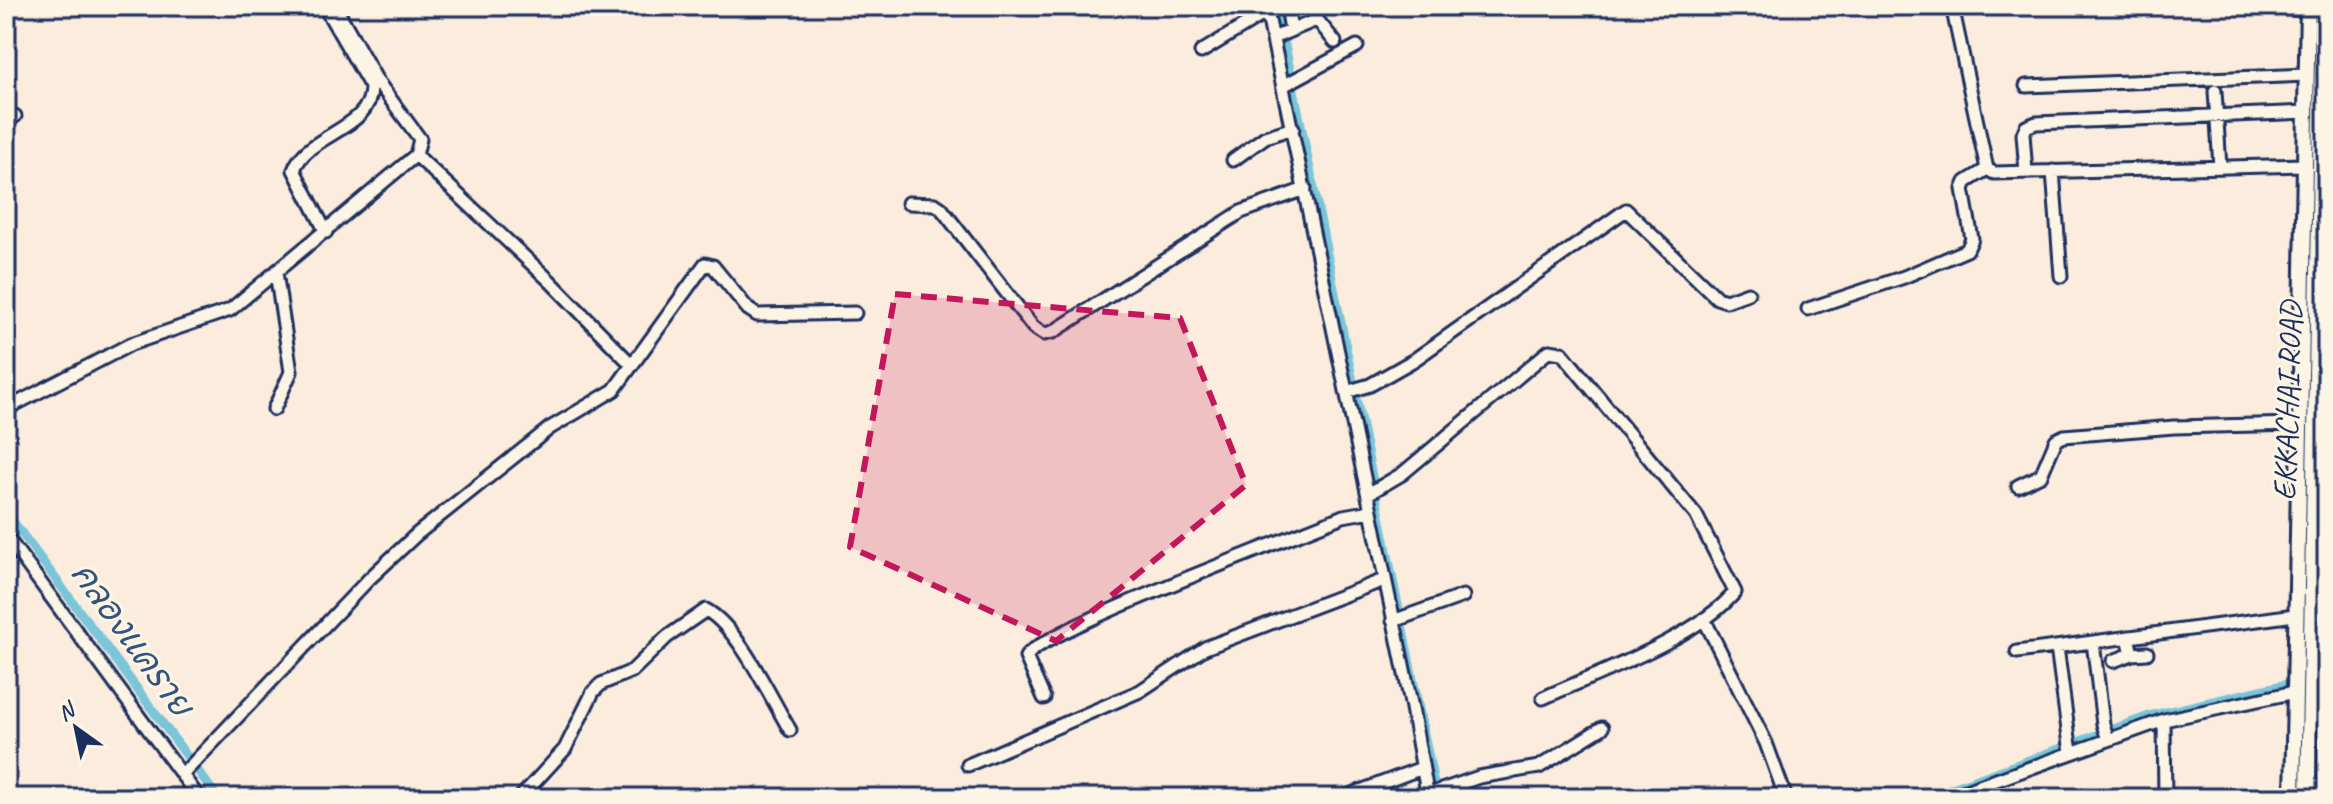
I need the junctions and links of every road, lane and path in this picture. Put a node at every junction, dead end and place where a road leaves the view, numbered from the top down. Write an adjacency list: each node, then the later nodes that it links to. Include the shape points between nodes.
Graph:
1 (324, 6): 29 (street, via 368,79 371,98 363,112 303,155 294,170)
2 (335, 6): 20 (street, via 377,81 420,139)
3 (1287, 6): 8 (street)
4 (1952, 6): 24 (street)
5 (2250, 6): 6 (street)
6 (2313, 7): 13 (main road, EKKACHAI ROAD); 44 (main road, EKKACHAI ROAD)
7 (1267, 9): 9 (street); 12 (street)
8 (1291, 30): 9 (street); 10 (street, via 1319,22)
9 (1273, 38): 14 (street)
10 (1335, 42)
11 (1357, 46): 14 (street)
12 (1201, 52)
13 (2307, 75): 15 (street); 17 (main road, EKKACHAI ROAD)
14 (1283, 86): 19 (street)
15 (2026, 86)
16 (2215, 91): 18 (street)
17 (2307, 112): 18 (street); 22 (main road, EKKACHAI ROAD)
18 (2217, 115): 23 (street); 26 (street, via 2036,123 2023,134)
19 (1293, 128): 21 (street, via 1265,137); 27 (street)
20 (416, 155): 29 (street); 35 (street)
21 (1233, 160)
22 (2305, 165): 23 (street); 39 (main road, EKKACHAI ROAD)
23 (2220, 167): 25 (street)
24 (1987, 169): 26 (street); 33 (street, via 1963,189 1972,239 1967,250)
25 (2053, 171): 26 (street); 31 (street)
26 (2026, 172)
27 (1305, 189): 28 (street, via 1241,212 1044,334 1033,327 941,208); 36 (street)
28 (908, 203)
29 (326, 232): 30 (street)
30 (276, 272): 37 (street, via 230,310 131,344); 38 (street, via 291,372)
31 (2061, 276)
32 (1748, 293): 36 (street, via 1726,301 1717,298 1626,210 1414,360)
33 (1808, 309)
34 (855, 313): 35 (street, via 757,315 713,266 705,264)
35 (632, 365): 68 (street, via 606,397 550,428 391,557)
36 (1352, 391): 41 (street)
37 (6, 409)
38 (274, 409)
39 (2300, 424): 40 (street, via 2064,436 2056,440 2041,475); 47 (main road, EKKACHAI ROAD)
40 (2018, 486)
41 (1374, 492): 42 (street); 49 (street, via 1549,351 1558,350 1676,487 1702,525 1735,592)
42 (1371, 511): 45 (street); 58 (street, via 1343,516 1039,643 1026,657)
43 (6, 536): 68 (street)
44 (2320, 537): 60 (main road, EKKACHAI ROAD)
45 (1384, 580): 48 (street); 66 (street, via 1205,648 1140,691)
46 (1463, 596): 48 (street)
47 (2295, 615): 50 (street); 57 (main road, EKKACHAI ROAD)
48 (1400, 619): 67 (street)
49 (1704, 619): 59 (street); 72 (street, via 1766,743)
50 (2128, 637): 51 (street); 55 (street)
51 (2093, 642): 52 (street); 64 (street)
52 (2057, 647): 53 (street); 65 (street)
53 (2017, 652)
54 (2147, 653): 55 (street)
55 (2132, 654): 56 (street)
56 (2113, 661)
57 (2295, 692): 61 (street); 77 (main road, EKKACHAI ROAD)
58 (1044, 698)
59 (1543, 698)
60 (2319, 704): 69 (main road, EKKACHAI ROAD)
61 (2164, 720): 64 (street); 76 (street)
62 (1602, 728): 71 (street, via 1539,767 1479,777)
63 (790, 730): 74 (street, via 731,634 706,610 632,671 593,692 565,749)
64 (2106, 733): 65 (street)
65 (2070, 747): 75 (street)
66 (968, 765)
67 (1422, 768): 70 (street); 71 (street)
68 (184, 773): 73 (street)
69 (2315, 789)
70 (1350, 795)
71 (1432, 795)
72 (1785, 796)
73 (199, 798)
74 (520, 798)
75 (1946, 798)
76 (2165, 798)
77 (2293, 798)

